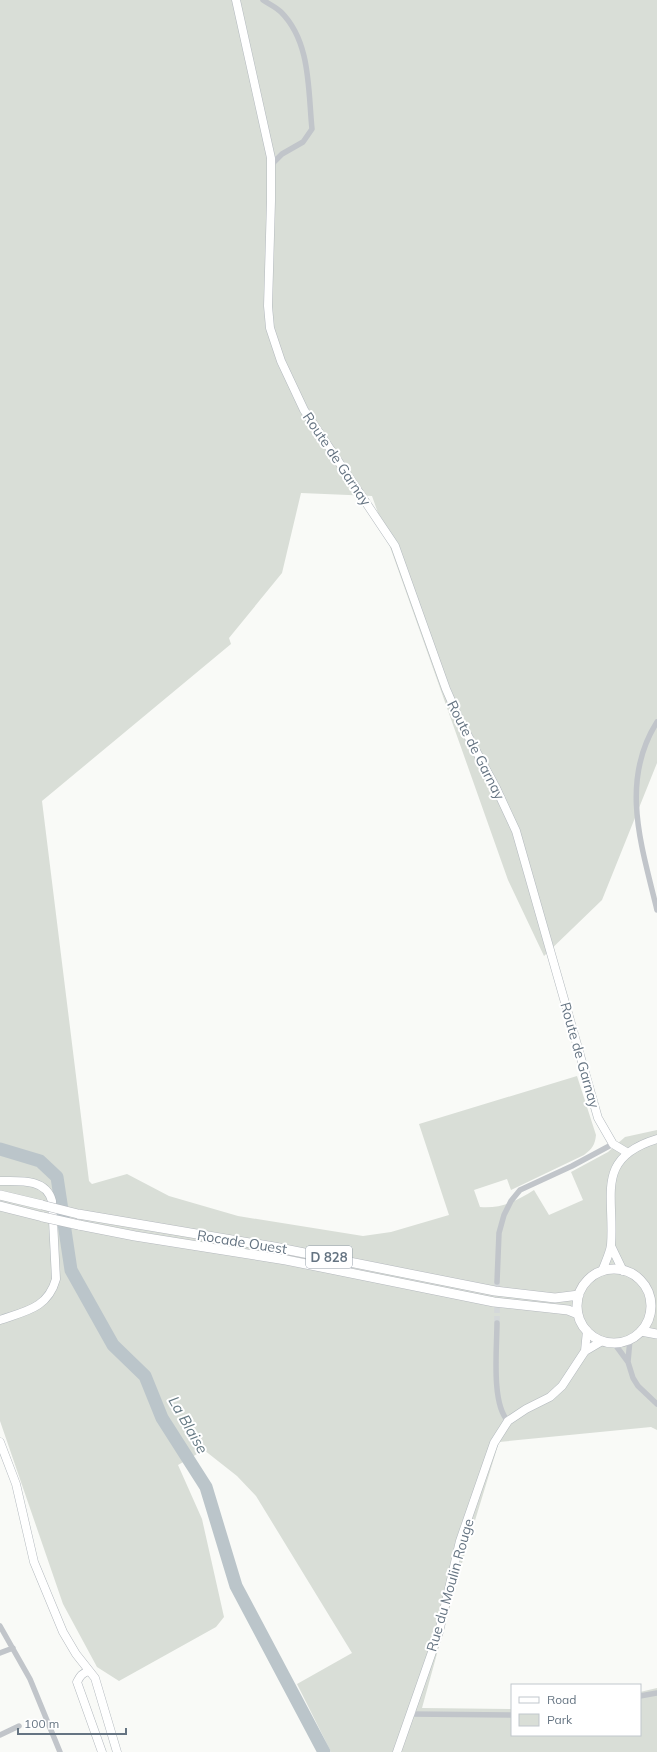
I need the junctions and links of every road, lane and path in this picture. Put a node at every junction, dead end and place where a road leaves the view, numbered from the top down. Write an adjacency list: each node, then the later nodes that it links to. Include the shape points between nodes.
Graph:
1 (236, 0): 3 (street, Route de Garnay)
2 (263, 0): 3 (street, via 280,11 295,29 304,55 312,129 303,142 282,154)
3 (271, 165): 7 (street, Route de Garnay, via 268,306 270,328 304,410 395,546 446,690 516,831 598,1118)
4 (657, 722): 5 (street, via 640,759 635,793 638,828)
5 (657, 910)
6 (657, 1139): 8 (street, via 643,1143)
7 (613, 1144): 8 (street, Route de Garnay); 15 (street, via 520,1190 504,1215 499,1233)
8 (628, 1154): 12 (street, via 614,1172 610,1185)
9 (0, 1181): 19 (street, via 37,1183 50,1194 56,1279 47,1299 35,1307)
10 (0, 1195): 16 (main road, Rocade Ouest / D 828, bridge, via 78,1214 281,1248 495,1291 540,1297 565,1298)
11 (0, 1206): 17 (main road, Rocade Ouest / D 828, bridge, via 135,1236 286,1260 494,1302 568,1310)
12 (611, 1246): 13 (street); 14 (street)
13 (623, 1270): 14 (main road); 18 (main road, via 631,1273 643,1284 650,1298)
14 (602, 1271): 16 (main road, via 588,1280)
15 (497, 1282)
16 (579, 1295): 17 (main road)
17 (578, 1314): 22 (main road)
18 (653, 1317): 21 (main road)
19 (0, 1320)
20 (497, 1323): 30 (street, via 498,1399 502,1413)
21 (641, 1330): 23 (main road); 24 (main road)
22 (587, 1331): 25 (main road); 27 (street, Rue du Moulin Rouge)
23 (657, 1334)
24 (630, 1339): 26 (main road); 28 (street)
25 (602, 1341): 26 (main road); 27 (street, Rue du Moulin Rouge)
26 (614, 1343): 28 (street)
27 (585, 1351): 30 (street, Rue du Moulin Rouge, via 562,1386 550,1397)
28 (628, 1362): 29 (street, via 638,1386)
29 (657, 1404)
30 (508, 1421): 38 (street, Rue du Moulin Rouge, via 494,1443 466,1523 438,1632)
31 (0, 1442): 35 (street, via 16,1484 34,1562 69,1643)
32 (0, 1626): 33 (street)
33 (13, 1648): 34 (street); 42 (street, via 30,1679)
34 (0, 1653)
35 (89, 1671): 43 (street, via 84,1672 77,1682); 44 (street, via 95,1678)
36 (657, 1693): 37 (street)
37 (641, 1696)
38 (410, 1714): 39 (street); 45 (street, Rue du Moulin Rouge)
39 (511, 1715)
40 (19, 1726): 41 (street)
41 (0, 1735)
42 (60, 1752)
43 (102, 1752)
44 (117, 1752)
45 (397, 1752)

